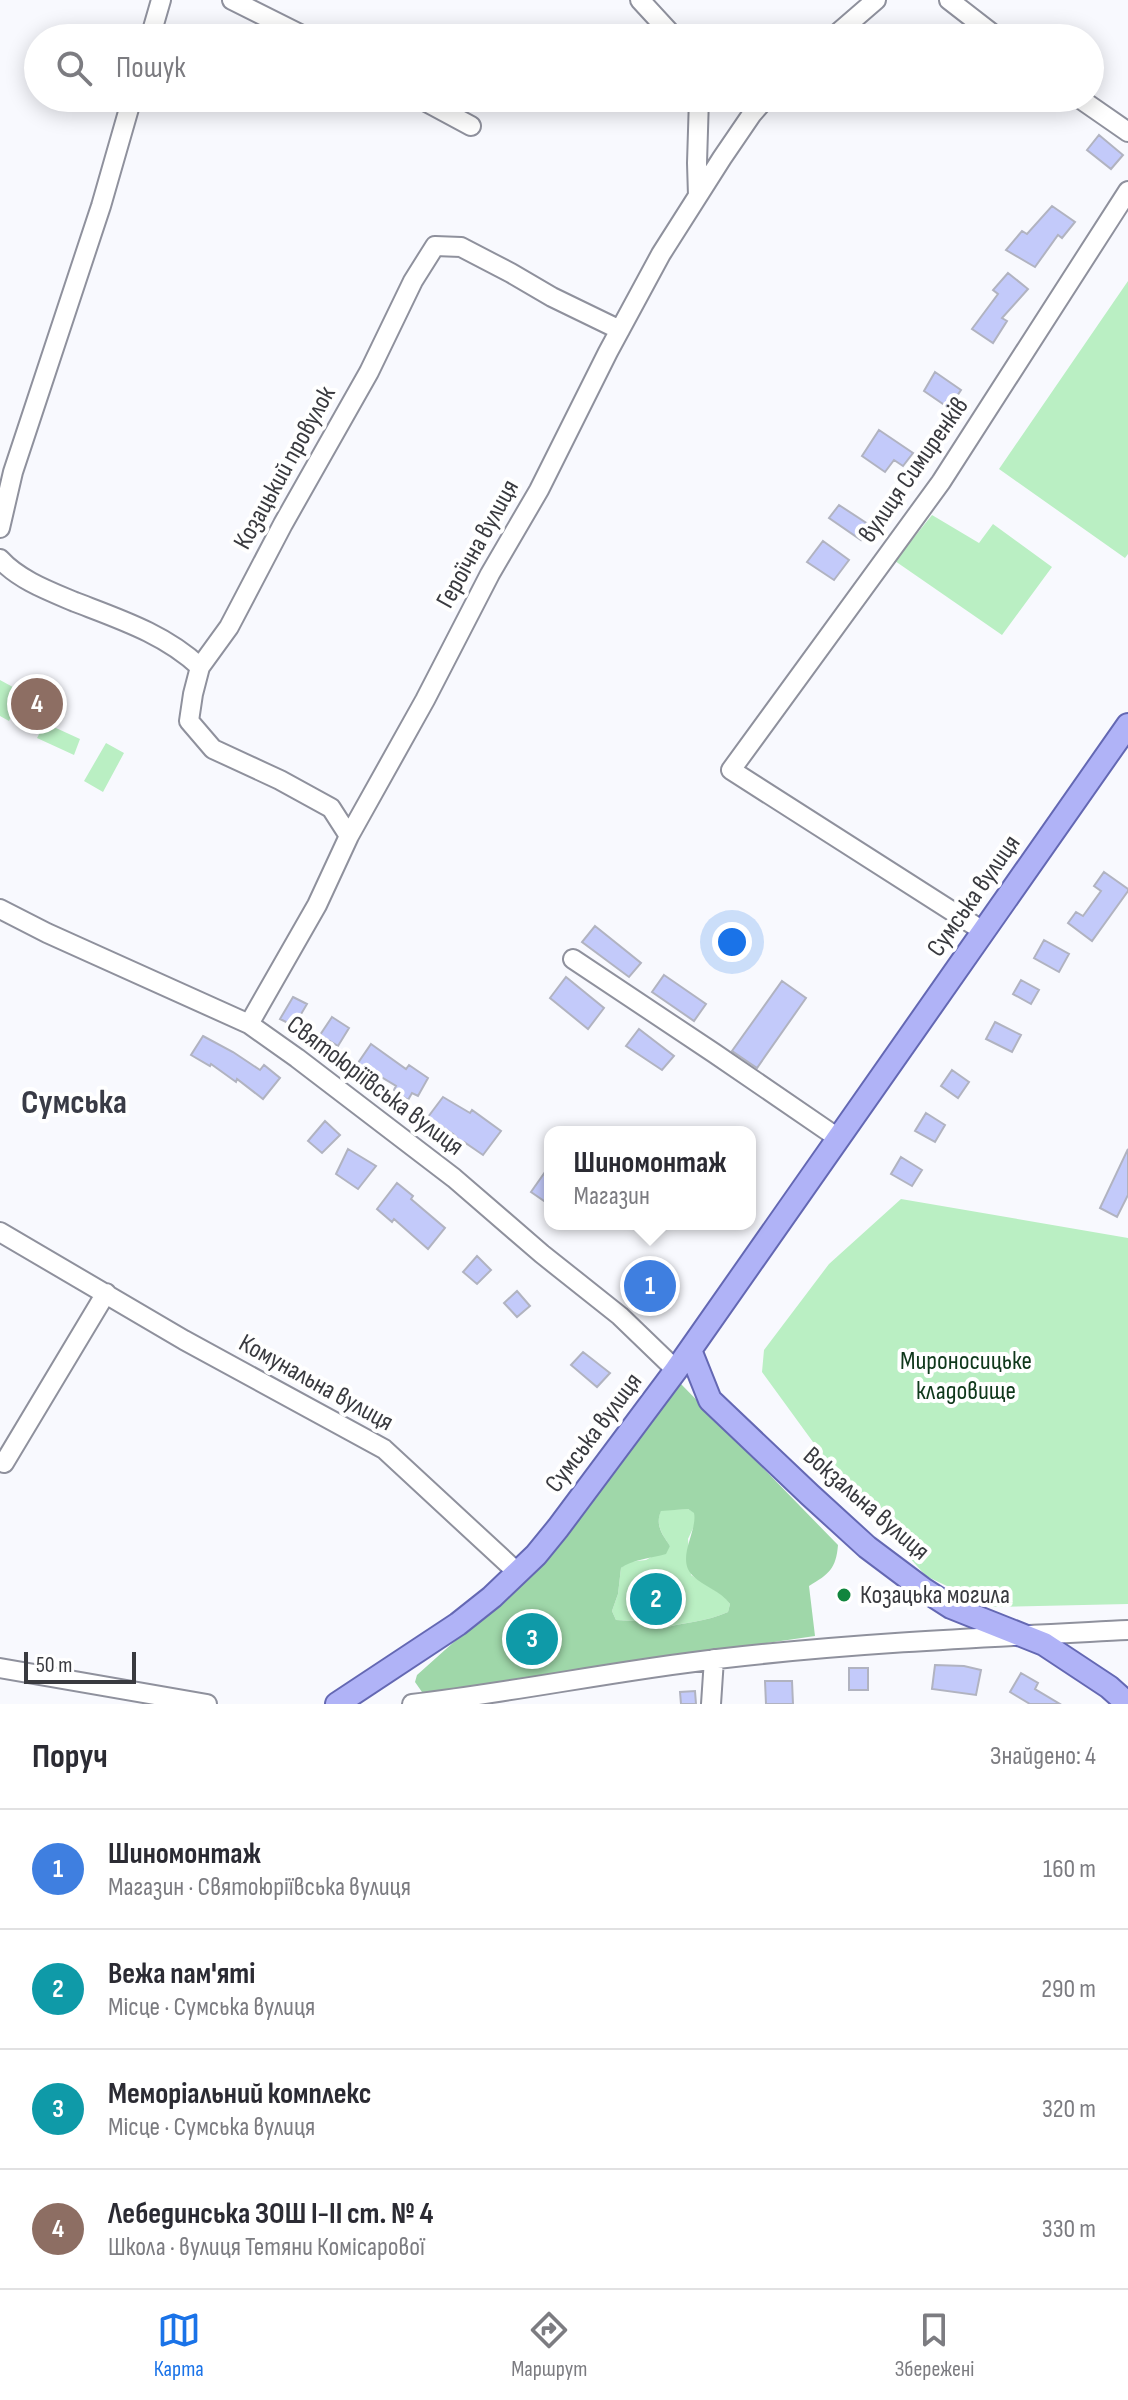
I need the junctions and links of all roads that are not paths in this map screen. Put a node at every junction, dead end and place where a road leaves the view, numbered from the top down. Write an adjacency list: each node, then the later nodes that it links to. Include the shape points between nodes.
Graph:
1 (161, 0): 6 (street)
2 (232, 0): 7 (street)
3 (640, 0): 8 (street)
4 (876, 0): 9 (street)
5 (949, 0): 10 (street)
6 (154, 24)
7 (280, 24)
8 (662, 24)
9 (848, 24)
10 (980, 24)
11 (128, 112): 21 (street, via 13,472)
12 (445, 112): 16 (street)
13 (699, 112): 19 (street)
14 (754, 112): 19 (street, Героїчна вулиця)
15 (1099, 112): 17 (street)
16 (471, 126)
17 (1128, 132)
18 (1128, 191): 27 (street, вулиця Симиренків, via 941,482 731,770)
19 (698, 196): 20 (street, Героїчна вулиця)
20 (620, 330): 23 (street, Козацький провулок, via 461,247 435,246 229,627); 25 (street, Героїчна вулиця, via 539,490)
21 (0, 528)
22 (0, 559): 23 (street, via 49,592 146,630)
23 (200, 667): 25 (street, Козацький провулок, via 189,721 213,749 331,808)
24 (1128, 725): 27 (main road, Сумська вулиця)
25 (349, 836): 29 (street, Героїчна вулиця, via 317,905)
26 (0, 909): 29 (street, Святоюріївська вулиця)
27 (983, 931): 30 (main road, Сумська вулиця)
28 (573, 959): 30 (street)
29 (249, 1024): 34 (street, Святоюріївська вулиця, via 454,1178 620,1316)
30 (838, 1138): 33 (main road, Сумська вулиця)
31 (0, 1232): 32 (street, Комунальна вулиця)
32 (106, 1293): 35 (street); 36 (street, Комунальна вулиця, via 384,1449)
33 (690, 1350): 34 (main road, Сумська вулиця); 38 (main road, Вокзальна вулиця, via 710,1400 867,1547 951,1607)
34 (676, 1370): 36 (main road, Сумська вулиця)
35 (4, 1463)
36 (518, 1573): 42 (main road, Сумська вулиця, via 458,1624)
37 (1128, 1630): 38 (street)
38 (1020, 1636): 39 (street); 45 (main road, Вокзальна вулиця, via 1070,1660)
39 (714, 1659): 43 (street); 44 (street)
40 (0, 1668): 41 (street)
41 (207, 1704)
42 (337, 1704)
43 (412, 1704)
44 (711, 1704)
45 (1128, 1704)

